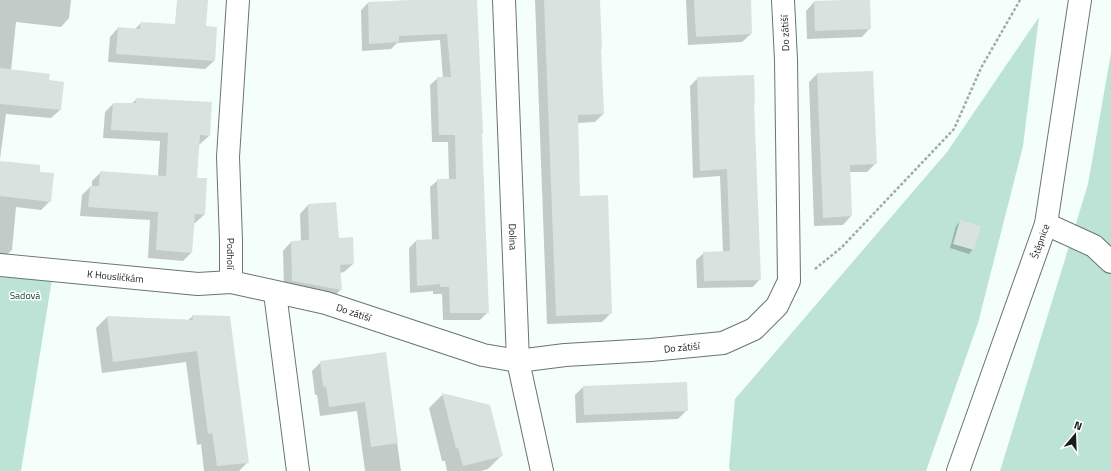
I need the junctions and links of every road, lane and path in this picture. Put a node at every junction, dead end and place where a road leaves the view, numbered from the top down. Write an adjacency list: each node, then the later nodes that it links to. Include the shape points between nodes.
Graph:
1 (238, 0): 10 (street, Podholí, via 228,157)
2 (504, 0): 12 (street, Dolina)
3 (783, 0): 9 (street, Do zátiší)
4 (1020, 0): 9 (path, via 981,68 954,129 842,247 817,268)
5 (1080, 0): 6 (street, Štěpnice)
6 (1046, 224): 7 (street, via 1094,246); 15 (street, Štěpnice)
7 (1111, 262)
8 (0, 266): 10 (street, K Housličkám, via 198,284)
9 (789, 281): 12 (street, Do zátiší, via 776,306 754,329 723,343)
10 (231, 282): 11 (street, Podholí)
11 (275, 292): 12 (street, Do zátiší, via 326,303 483,355); 13 (street)
12 (518, 361): 14 (street, Dolina)
13 (298, 471)
14 (542, 471)
15 (958, 471)

